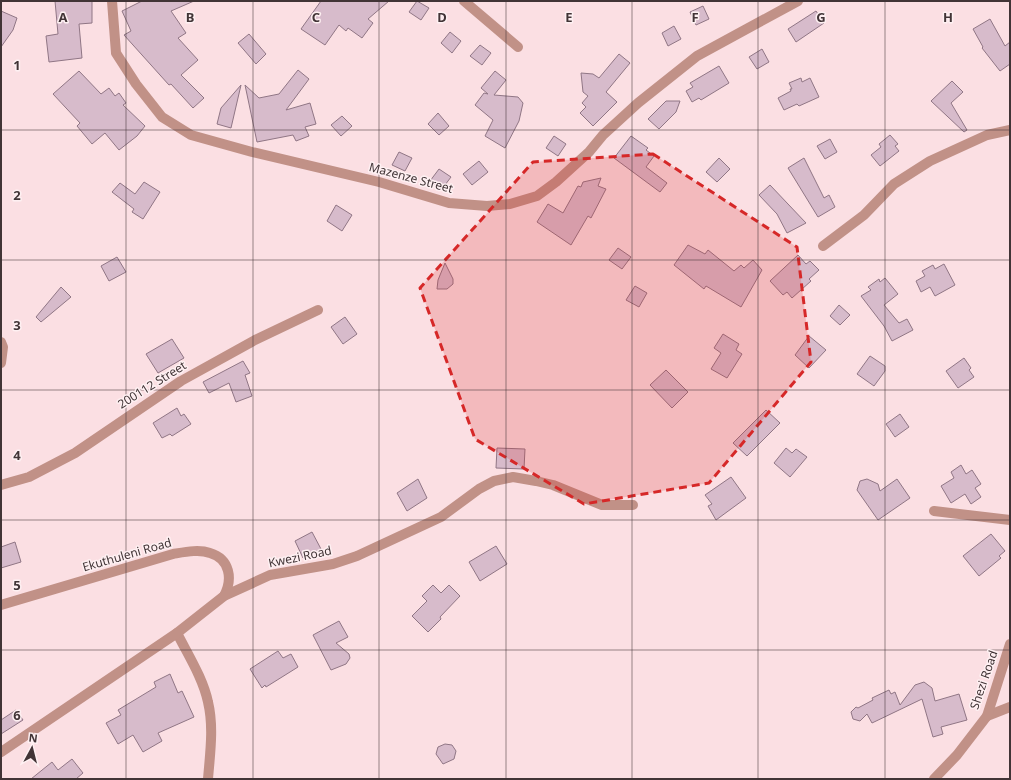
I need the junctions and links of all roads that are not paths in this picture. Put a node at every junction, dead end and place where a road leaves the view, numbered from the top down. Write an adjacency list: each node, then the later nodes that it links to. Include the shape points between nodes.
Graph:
1 (112, 1): 3 (street, Mazenze Street, via 116,53 162,117 191,135 379,182 449,203 487,206 510,204 537,196 589,152 638,103 697,56)
2 (464, 1): 4 (street)
3 (798, 1)
4 (518, 47)
5 (1010, 130): 6 (street, via 987,135 930,160 894,184 864,215)
6 (823, 246)
7 (318, 310): 10 (street, 200112 Street, via 255,340 181,381 68,456 29,478)
8 (1, 342): 9 (street)
9 (1, 363)
10 (1, 485)
11 (632, 505): 14 (street, Kwezi Road, via 602,505 553,485 536,481 512,477 494,481 441,517 357,556 333,564 270,575)
12 (934, 511): 13 (street)
13 (1010, 520)
14 (224, 596): 15 (street, Ekuthuleni Road, via 230,582 228,567 221,559 210,553 196,551 173,554); 16 (street, Kwezi Road)
15 (1, 605)
16 (177, 633): 20 (street, Kwezi Road); 21 (street, via 198,674 208,702 211,741)
17 (1010, 644): 19 (street, Shezi Road)
18 (1010, 707): 19 (street)
19 (987, 716): 22 (street, Shezi Road, via 957,755)
20 (1, 752)
21 (208, 779)
22 (934, 779)

